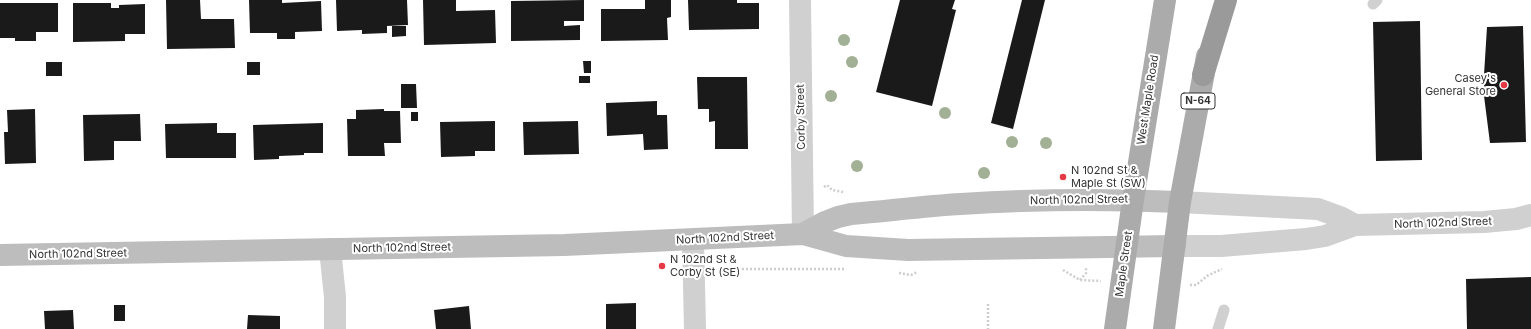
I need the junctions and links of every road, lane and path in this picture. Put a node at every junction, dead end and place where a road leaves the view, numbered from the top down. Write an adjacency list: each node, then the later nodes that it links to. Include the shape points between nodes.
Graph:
1 (800, 0): 10 (street, Corby Street)
2 (1165, 0): 6 (main road, West Maple Road)
3 (1218, 0): 5 (main road, N-64)
4 (1226, 0): 5 (highway)
5 (1203, 75): 7 (main road, N-64)
6 (1132, 200): 7 (main road, North 102nd Street); 10 (main road, North 102nd Street, via 941,205 838,217); 13 (main road, Maple Street)
7 (1180, 202): 9 (street, North 102nd Street, via 1318,209 1340,216); 12 (main road, N-64)
8 (1531, 215): 9 (street, North 102nd Street, via 1484,222)
9 (1355, 225): 12 (street, North 102nd Street, via 1325,236 1306,239 1221,246)
10 (803, 234): 11 (main road, North 102nd Street); 13 (main road, North 102nd Street, via 846,246 908,250)
11 (693, 240): 14 (main road, North 102nd Street); 21 (street)
12 (1175, 246): 13 (main road, North 102nd Street); 24 (main road, N-64)
13 (1127, 247): 23 (main road, Maple Street)
14 (330, 249): 15 (main road, North 102nd Street); 20 (street)
15 (0, 255)
16 (1228, 268): 17 (path, via 1215,272)
17 (1196, 285)
18 (988, 304): 22 (path)
19 (1224, 310): 25 (lane)
20 (336, 329)
21 (695, 329)
22 (988, 329)
23 (1115, 329)
24 (1164, 329)
25 (1218, 329)

